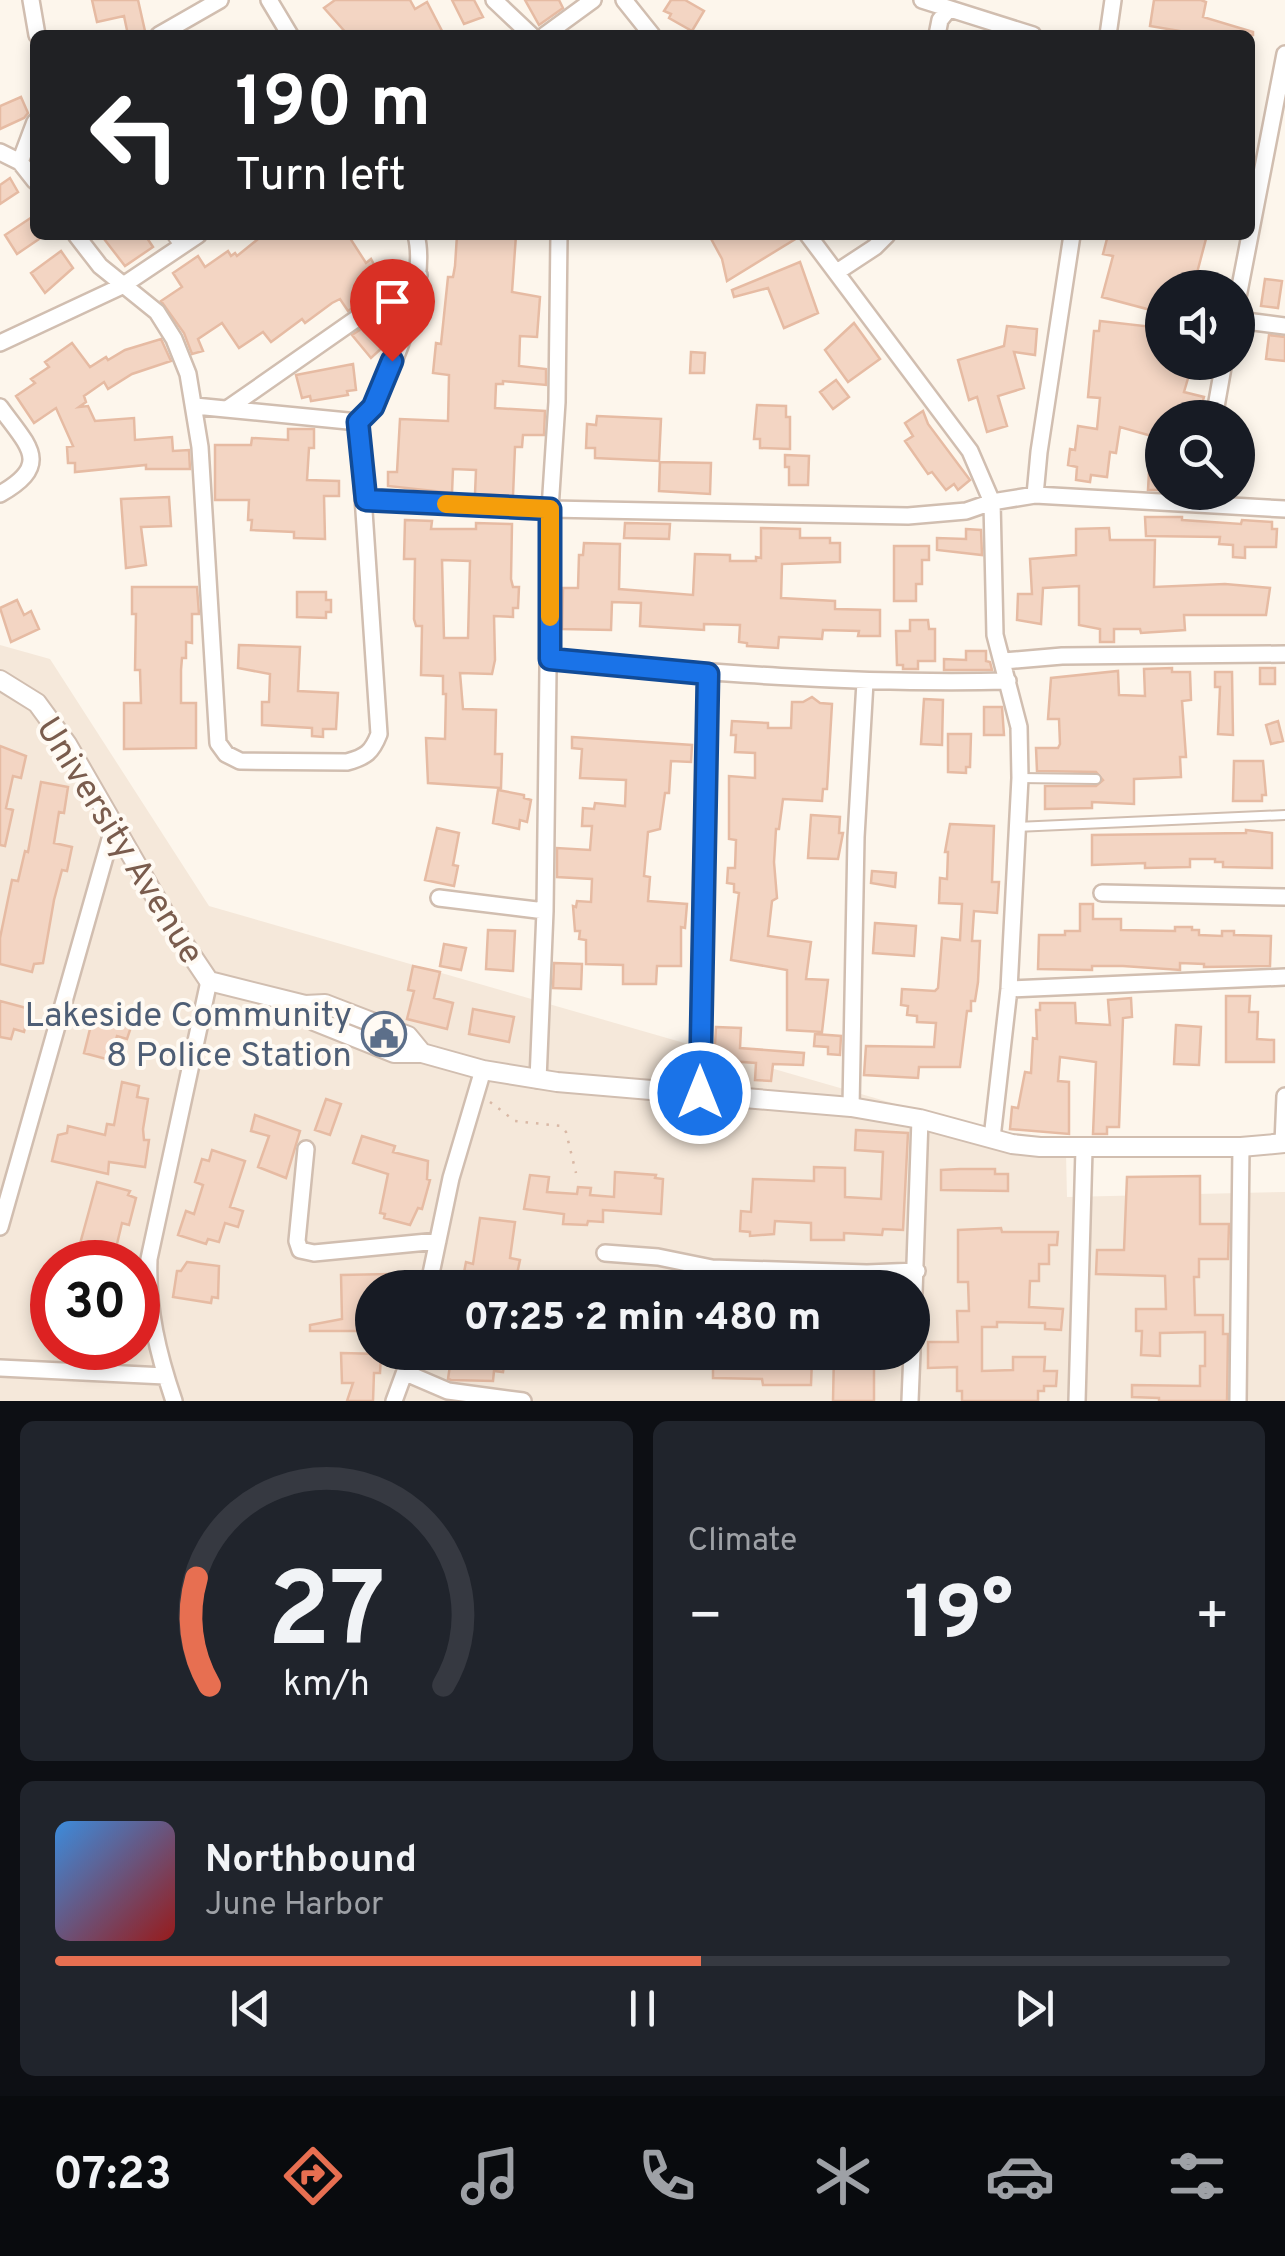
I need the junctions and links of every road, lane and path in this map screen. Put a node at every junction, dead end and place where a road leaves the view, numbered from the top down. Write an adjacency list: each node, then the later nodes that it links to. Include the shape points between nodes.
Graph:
1 (30, 0): 10 (street)
2 (220, 0): 11 (street)
3 (269, 0): 12 (street)
4 (494, 0): 13 (street)
5 (594, 0): 14 (street)
6 (624, 0): 15 (street)
7 (922, 0): 9 (street)
8 (1113, 0): 18 (street)
9 (948, 10): 16 (street); 17 (street)
10 (37, 30)
11 (168, 30)
12 (287, 30)
13 (526, 30)
14 (552, 30)
15 (648, 30)
16 (938, 30)
17 (1016, 30)
18 (1109, 30)
19 (1285, 54): 21 (street)
20 (30, 135): 24 (street)
21 (1268, 151): 23 (street); 26 (street)
22 (0, 152): 24 (street)
23 (1285, 154)
24 (20, 162): 25 (street)
25 (30, 174)
26 (1255, 215)
27 (81, 240): 38 (street)
28 (416, 240): 37 (street)
29 (559, 240): 52 (street)
30 (812, 240): 36 (street)
31 (882, 240): 36 (street)
32 (1071, 240): 47 (street)
33 (1250, 240): 35 (street)
34 (175, 241): 38 (street)
35 (1244, 270)
36 (837, 272): 50 (street, via 970,451)
37 (419, 275): 44 (street); 45 (street, via 382,386)
38 (122, 286): 41 (street); 43 (street, via 157,312 174,339)
39 (1255, 322): 40 (street)
40 (1285, 326)
41 (0, 343)
42 (0, 406): 46 (street, via 31,457 24,480)
43 (195, 406): 44 (street); 49 (street, via 218,744 226,754 240,761 347,762 373,749 379,734)
44 (230, 407): 45 (street)
45 (358, 422): 49 (street)
46 (0, 494)
47 (1036, 496): 48 (street); 50 (street)
48 (1145, 497)
49 (366, 500): 52 (street)
50 (992, 502): 52 (street, via 908,516); 56 (street, via 995,635)
51 (1255, 505): 53 (street)
52 (550, 509): 55 (street)
53 (1285, 509)
54 (1285, 654): 56 (street)
55 (550, 659): 57 (street); 69 (street)
56 (1004, 661): 59 (street)
57 (708, 674): 60 (street); 76 (street)
58 (0, 680): 64 (street, University Avenue, via 37,704)
59 (1008, 681): 60 (street); 61 (street, via 1019,727)
60 (865, 682): 78 (street)
61 (1020, 778): 62 (lane); 65 (street)
62 (1096, 779)
63 (1285, 815): 65 (lane)
64 (114, 825): 71 (street, University Avenue); 86 (street)
65 (1015, 827): 72 (street)
66 (1102, 893): 67 (street)
67 (1285, 897)
68 (439, 898): 69 (street)
69 (546, 911): 74 (street)
70 (1285, 977): 72 (street)
71 (209, 980): 73 (street, University Avenue, via 305,1005 314,1021 394,1054 422,1053); 96 (street, via 149,1259 153,1331)
72 (1009, 989): 80 (street)
73 (483, 1070): 74 (street, University Avenue); 75 (street)
74 (538, 1080): 76 (street, University Avenue)
75 (476, 1090): 85 (path, via 508,1119 562,1126); 87 (street)
76 (700, 1093): 78 (street, University Avenue)
77 (1285, 1096): 81 (street)
78 (851, 1106): 79 (street, University Avenue)
79 (920, 1119): 80 (street, University Avenue); 91 (street)
80 (992, 1138): 84 (street, University Avenue)
81 (1284, 1144): 82 (street, University Avenue)
82 (1241, 1147): 84 (street, University Avenue); 103 (street)
83 (306, 1149): 87 (street, via 300,1250)
84 (1084, 1149): 102 (street)
85 (576, 1173)
86 (0, 1227)
87 (438, 1241): 89 (street)
88 (605, 1253): 90 (street)
89 (432, 1270)
90 (774, 1270)
91 (917, 1270)
92 (0, 1368): 96 (street)
93 (407, 1370): 95 (street)
94 (911, 1370): 101 (street)
95 (406, 1373): 97 (street); 99 (street)
96 (165, 1376): 98 (street)
97 (450, 1396): 100 (street)
98 (174, 1401)
99 (394, 1401)
100 (523, 1401)
101 (910, 1401)
102 (1077, 1401)
103 (1238, 1401)

